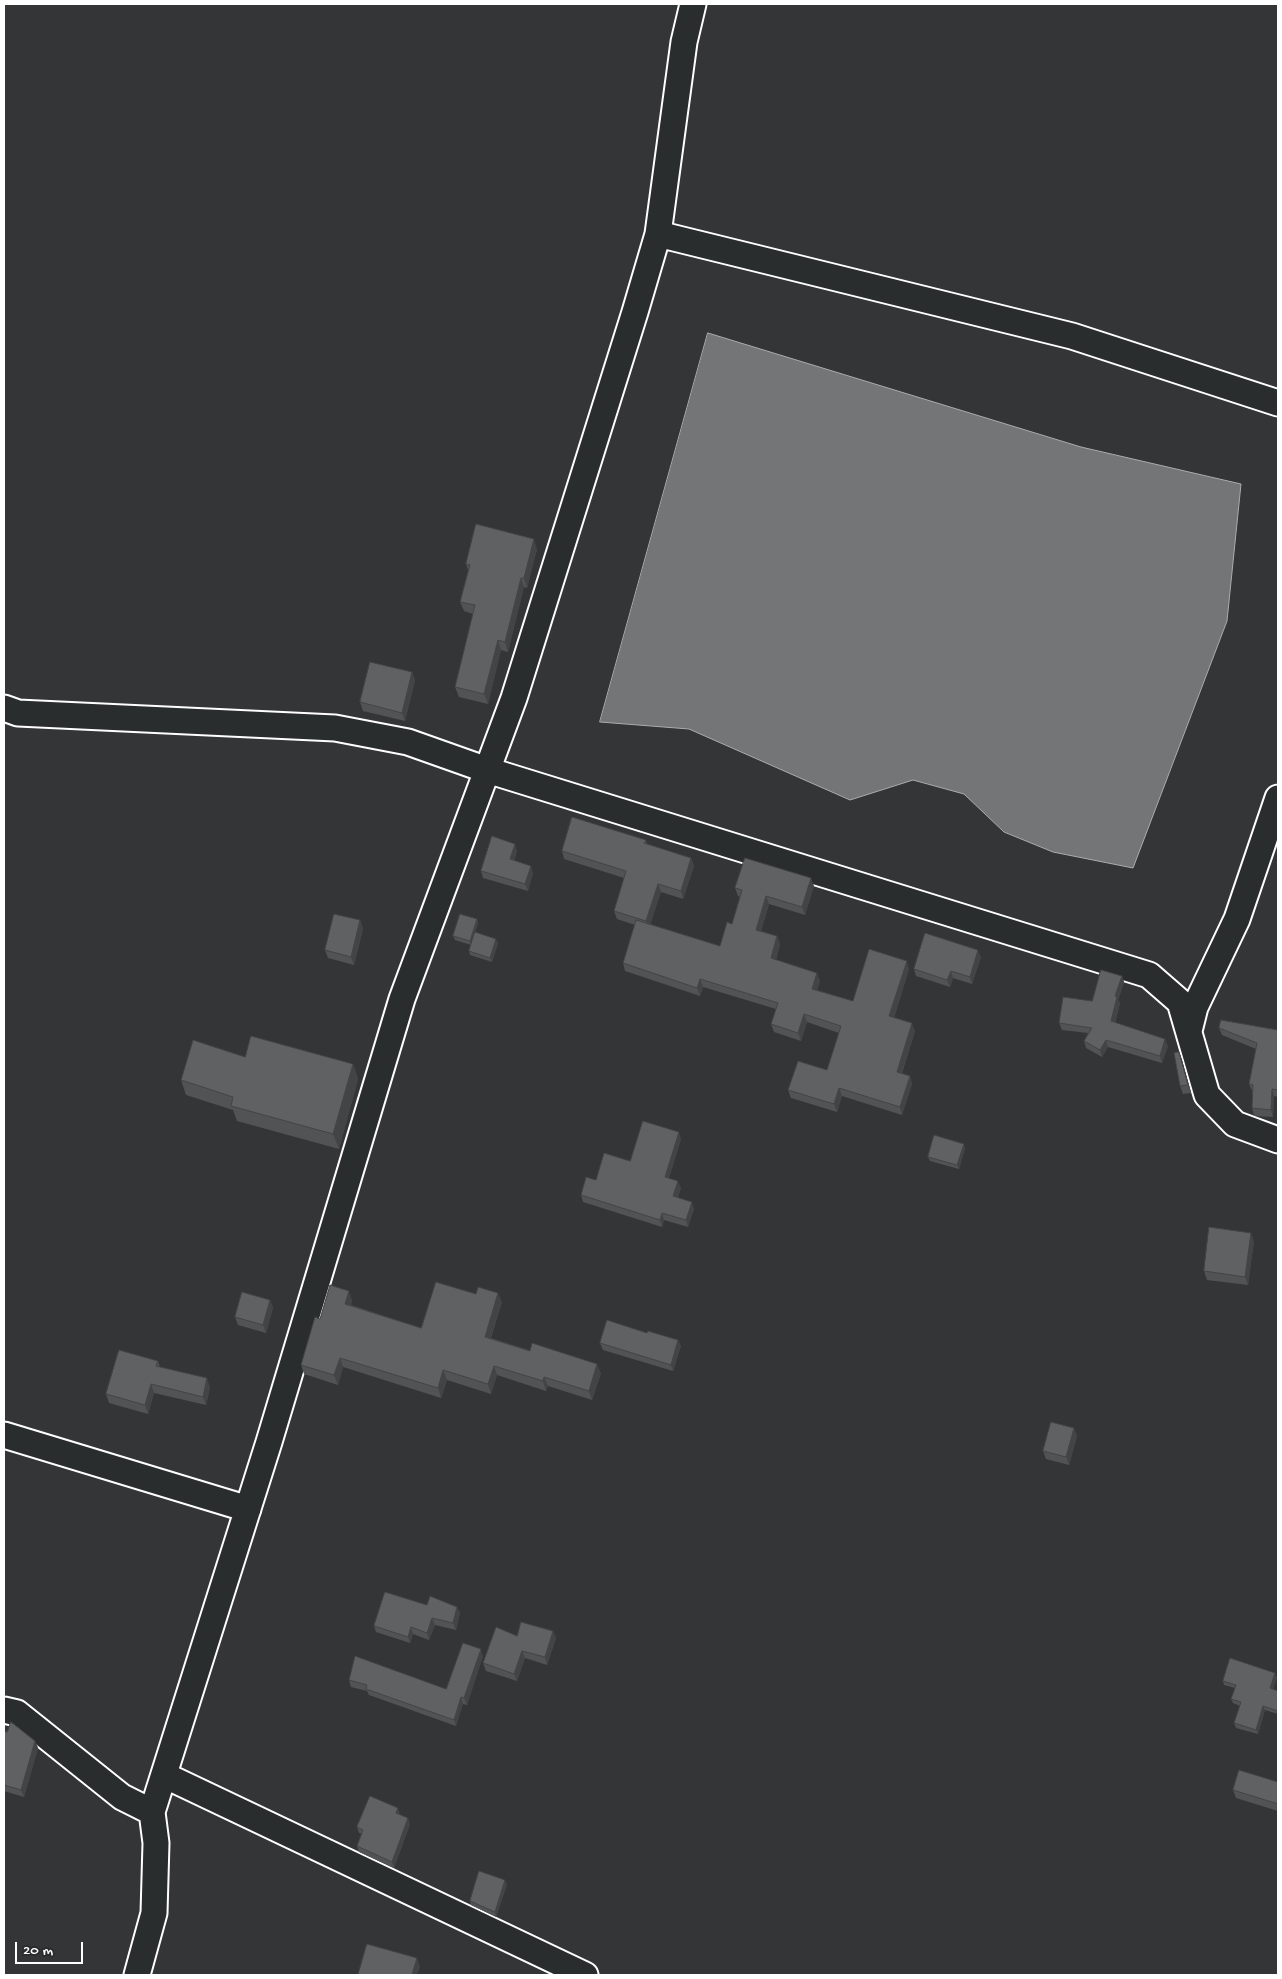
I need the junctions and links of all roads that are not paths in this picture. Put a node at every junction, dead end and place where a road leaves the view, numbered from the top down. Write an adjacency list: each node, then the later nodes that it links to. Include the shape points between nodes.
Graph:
1 (693, 4): 2 (street, via 684,42)
2 (658, 234): 3 (street, via 1072,336); 5 (street, via 514,698)
3 (1278, 403)
4 (4, 708): 5 (street, via 18,713 335,728 408,742)
5 (487, 770): 7 (street, via 1149,975 1180,1002); 10 (street, via 402,1000)
6 (1278, 798): 7 (street, via 1237,919 1195,1006)
7 (1188, 1032): 8 (street, via 1206,1095 1235,1124)
8 (1278, 1140)
9 (4, 1435): 10 (street)
10 (248, 1509): 12 (street)
11 (4, 1710): 13 (street, via 17,1713 122,1797)
12 (164, 1775): 13 (street); 15 (street)
13 (152, 1812): 14 (street, via 156,1843 154,1913)
14 (137, 1975)
15 (585, 1975)

